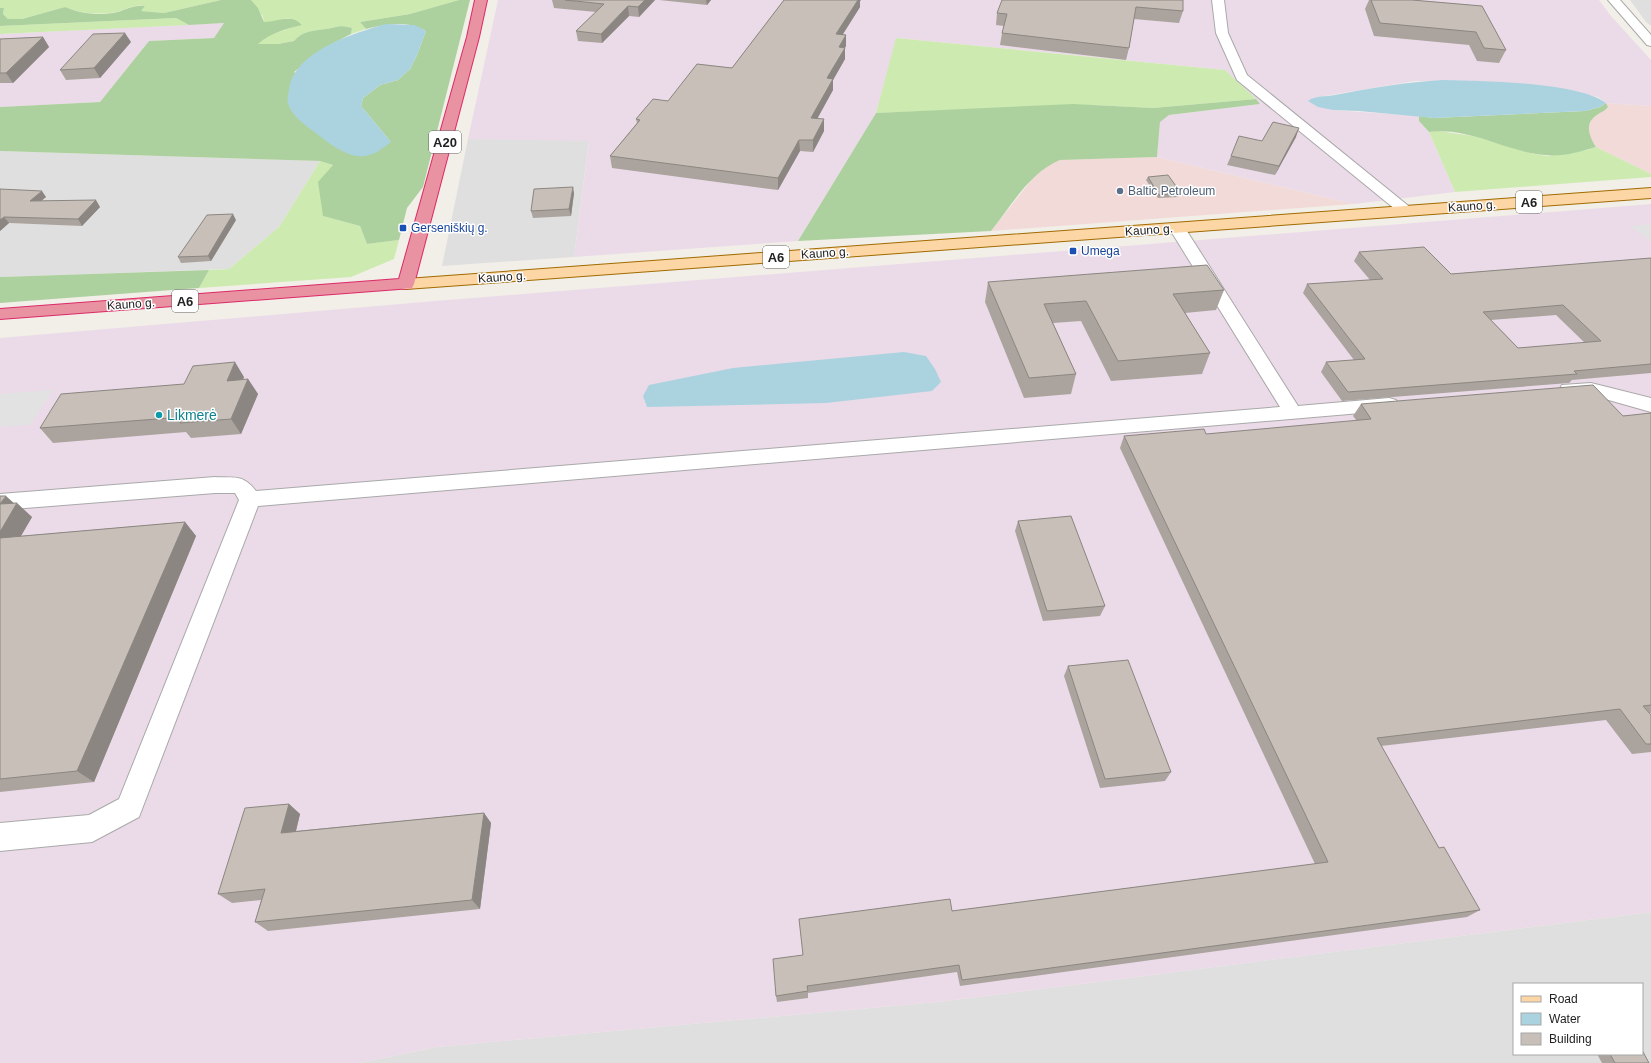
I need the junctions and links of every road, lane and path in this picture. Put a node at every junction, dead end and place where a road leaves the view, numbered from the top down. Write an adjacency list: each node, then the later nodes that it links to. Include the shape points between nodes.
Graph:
1 (481, 0): 8 (highway, A20)
2 (1218, 0): 6 (street, via 1222,33 1242,77)
3 (1614, 0): 4 (street)
4 (1651, 42)
5 (1651, 193): 6 (main road, Kauno g. / A6)
6 (1406, 211): 7 (main road, Kauno g. / A6)
7 (1177, 228): 8 (main road, Kauno g. / A6); 13 (street)
8 (406, 284): 9 (highway, Kauno g. / A6)
9 (0, 314)
10 (1555, 391): 12 (street, via 1590,389)
11 (1404, 404): 13 (street)
12 (1651, 405)
13 (1293, 413): 14 (street)
14 (250, 499): 15 (street, via 242,486 215,485); 16 (street, via 128,808 92,828)
15 (0, 502)
16 (0, 837)

